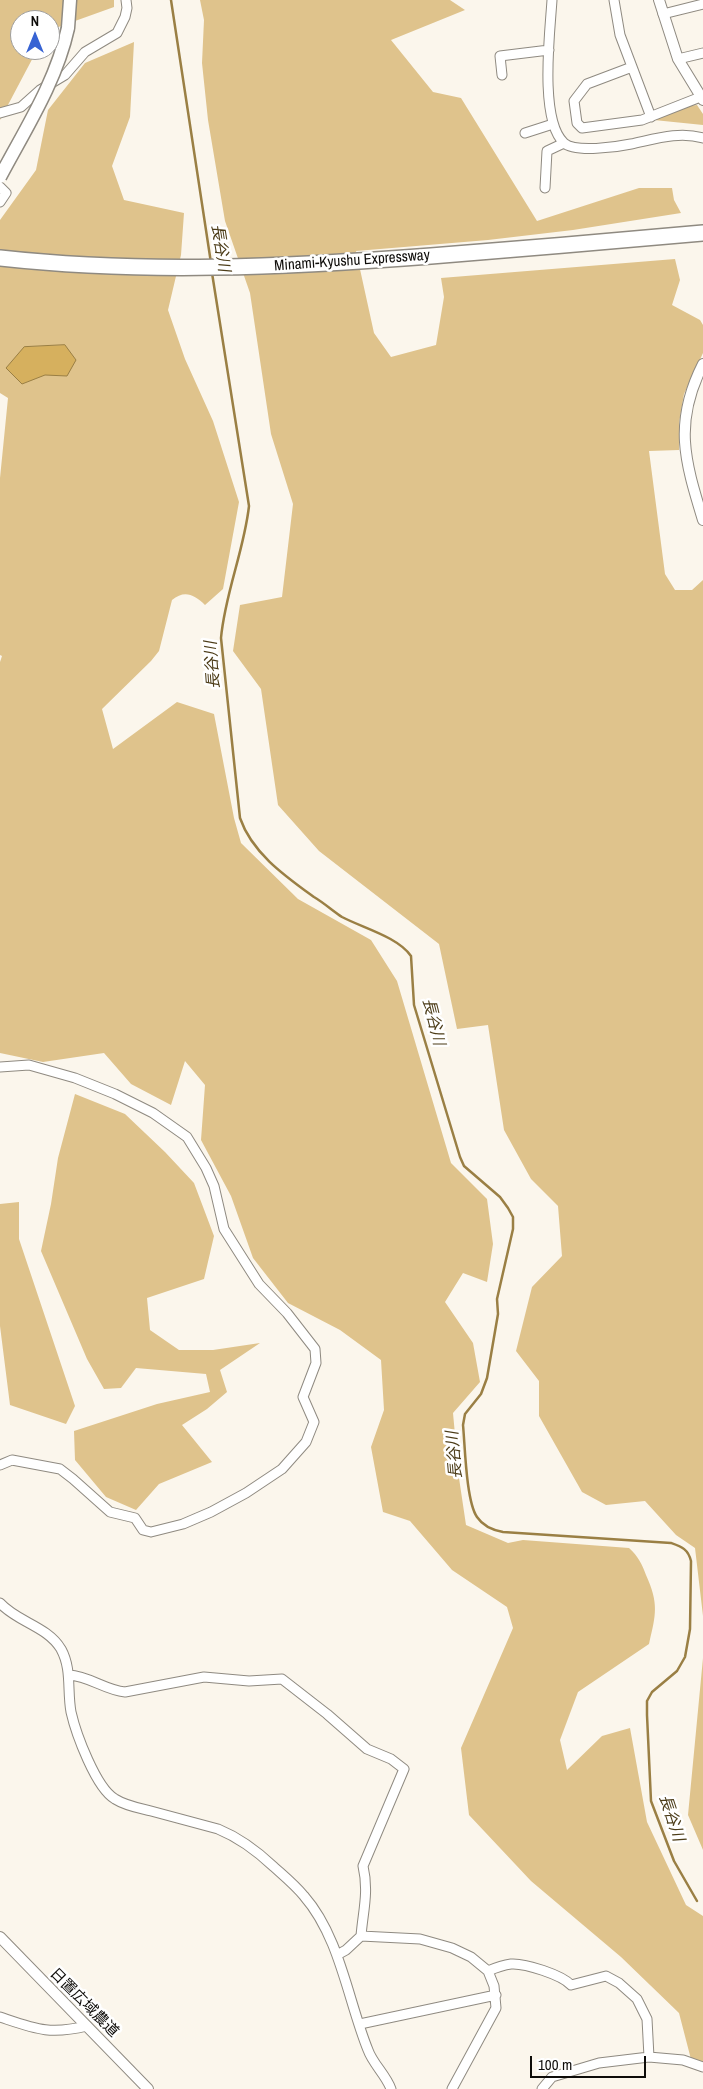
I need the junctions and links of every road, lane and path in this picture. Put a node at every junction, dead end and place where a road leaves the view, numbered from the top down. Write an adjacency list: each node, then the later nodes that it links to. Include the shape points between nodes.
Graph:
1 (70, 0): 20 (main road, bridge, via 68,28 52,81)
2 (126, 0): 14 (street, via 125,17 116,33 85,52 65,75 40,90 22,107)
3 (552, 0): 8 (street)
4 (614, 0): 11 (street, via 620,35)
5 (659, 0): 7 (street)
6 (703, 4): 7 (street)
7 (663, 14): 10 (street)
8 (549, 50): 12 (street, via 500,56); 16 (street, via 548,88)
9 (703, 53): 10 (street)
10 (678, 59): 13 (street)
11 (632, 67): 15 (street); 15 (street, via 587,84 574,101 577,123 582,128)
12 (502, 75)
13 (702, 98): 15 (street)
14 (0, 113)
15 (651, 117)
16 (553, 124): 17 (street); 19 (street)
17 (525, 134)
18 (703, 138): 19 (street, via 680,134 604,148 572,147)
19 (564, 143): 22 (street, via 547,151)
20 (0, 177)
21 (0, 187): 23 (street, via 6,192)
22 (545, 188)
23 (0, 202)
24 (703, 233): 25 (highway, Minami-Kyushu Expressway, via 351,262 196,268 120,268)
25 (0, 258)
26 (703, 364): 27 (street, via 686,412 684,452)
27 (703, 520)
28 (0, 1067): 29 (street, via 29,1064 75,1078 153,1113 187,1137 214,1186 224,1230 259,1284 315,1349 316,1363 303,1397 314,1422 306,1442 282,1469 246,1493 183,1524 151,1532 143,1530 135,1518 110,1512 60,1469 12,1460)
29 (0, 1465)
30 (0, 1603): 31 (street, via 54,1640 64,1655)
31 (69, 1675): 32 (street, via 78,1675 114,1691 124,1692 204,1677 282,1680 328,1714 367,1749 391,1759 404,1769 363,1866 367,1901); 34 (street, via 73,1719 98,1781 107,1794 125,1804 218,1829 248,1844 305,1896 318,1914)
32 (361, 1936): 34 (street); 35 (street, via 427,1941 472,1957)
33 (0, 1938): 39 (street, 日置広域農道)
34 (336, 1955): 38 (street)
35 (488, 1971): 36 (street); 40 (street, via 513,1964 540,1970 571,1985 606,1976 637,1998 648,2019)
36 (496, 1995): 38 (street); 44 (street, via 496,2008)
37 (0, 2017): 39 (street, via 39,2030 64,2031)
38 (360, 2024): 43 (street, via 368,2051)
39 (87, 2026): 42 (street, 日置広域農道)
40 (649, 2057): 41 (street, via 683,2060); 45 (street, via 577,2069 552,2077)
41 (703, 2066)
42 (148, 2089)
43 (391, 2089)
44 (452, 2089)
45 (542, 2089)

